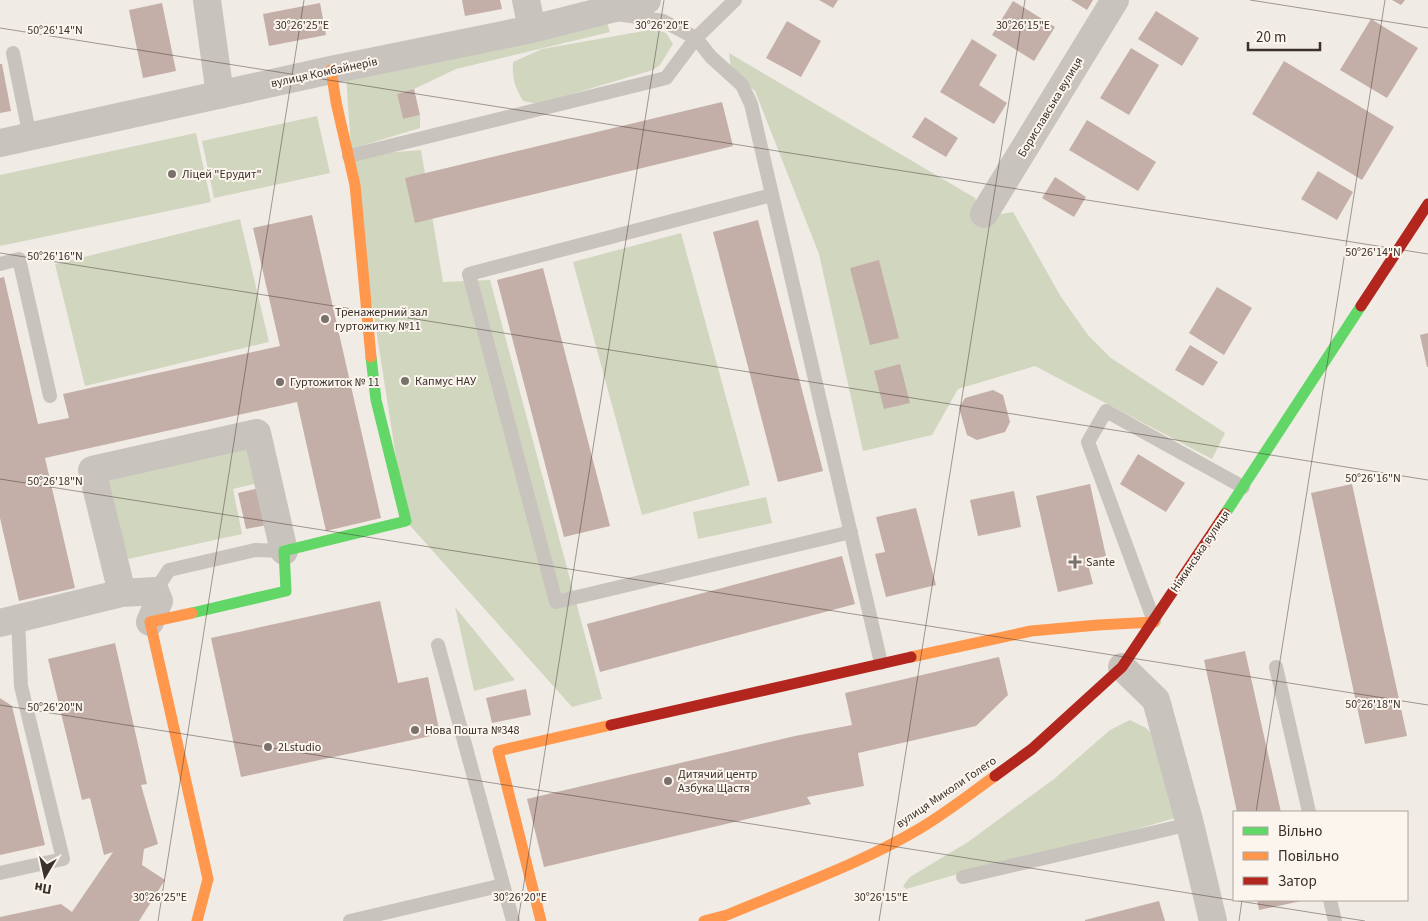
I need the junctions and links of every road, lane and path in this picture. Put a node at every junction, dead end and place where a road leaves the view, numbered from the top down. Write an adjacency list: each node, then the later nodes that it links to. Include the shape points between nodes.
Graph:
1 (207, 0): 11 (street)
2 (526, 0): 7 (street)
3 (647, 0): 6 (street, вулиця Комбайнерів)
4 (735, 0): 8 (lane)
5 (1115, 0): 17 (street, Бориславська вулиця)
6 (600, 12): 7 (street, вулиця Комбайнерів); 8 (lane, via 664,22)
7 (532, 29): 10 (street, вулиця Комбайнерів)
8 (696, 38): 14 (lane, via 666,78); 15 (lane, via 711,57 742,85 750,104)
9 (13, 53): 12 (lane)
10 (331, 70): 11 (street, вулиця Комбайнерів); 14 (street)
11 (220, 95): 12 (street, вулиця Комбайнерів)
12 (30, 137): 13 (street, вулиця Комбайнерів)
13 (0, 143)
14 (349, 156): 22 (street, via 355,185 376,400 406,521)
15 (772, 196): 21 (lane); 21 (lane, via 469,274 556,602)
16 (1428, 204): 20 (street, Ніжинська вулиця)
17 (984, 214)
18 (0, 264): 19 (lane, via 19,260)
19 (50, 396)
20 (1244, 487): 27 (street, Ніжинська вулиця); 27 (lane, via 1106,411 1088,442)
21 (851, 532): 29 (lane)
22 (284, 551): 23 (lane, via 255,550 169,570); 24 (street, via 257,433 92,470); 26 (street, via 286,591)
23 (155, 590): 24 (street); 26 (street, via 159,601)
24 (122, 593): 25 (street)
25 (9, 621): 34 (lane, via 21,686 63,859)
26 (150, 622): 39 (street, via 208,879)
27 (1154, 622): 29 (street, via 1031,631); 30 (street, Ніжинська вулиця)
28 (438, 645): 36 (lane)
29 (881, 663): 42 (street, via 498,751)
30 (1122, 666): 33 (street, via 1156,700); 38 (street, вулиця Миколи Голего, via 1032,749 919,829 866,857)
31 (1276, 667): 32 (lane)
32 (1309, 811)
33 (1190, 824): 35 (lane); 44 (street)
34 (0, 873)
35 (963, 877)
36 (503, 885): 40 (lane); 41 (lane)
37 (1330, 901): 45 (lane)
38 (728, 918): 43 (street, вулиця Миколи Голего)
39 (197, 921)
40 (350, 921)
41 (513, 921)
42 (541, 921)
43 (704, 921)
44 (1213, 921)
45 (1335, 921)

